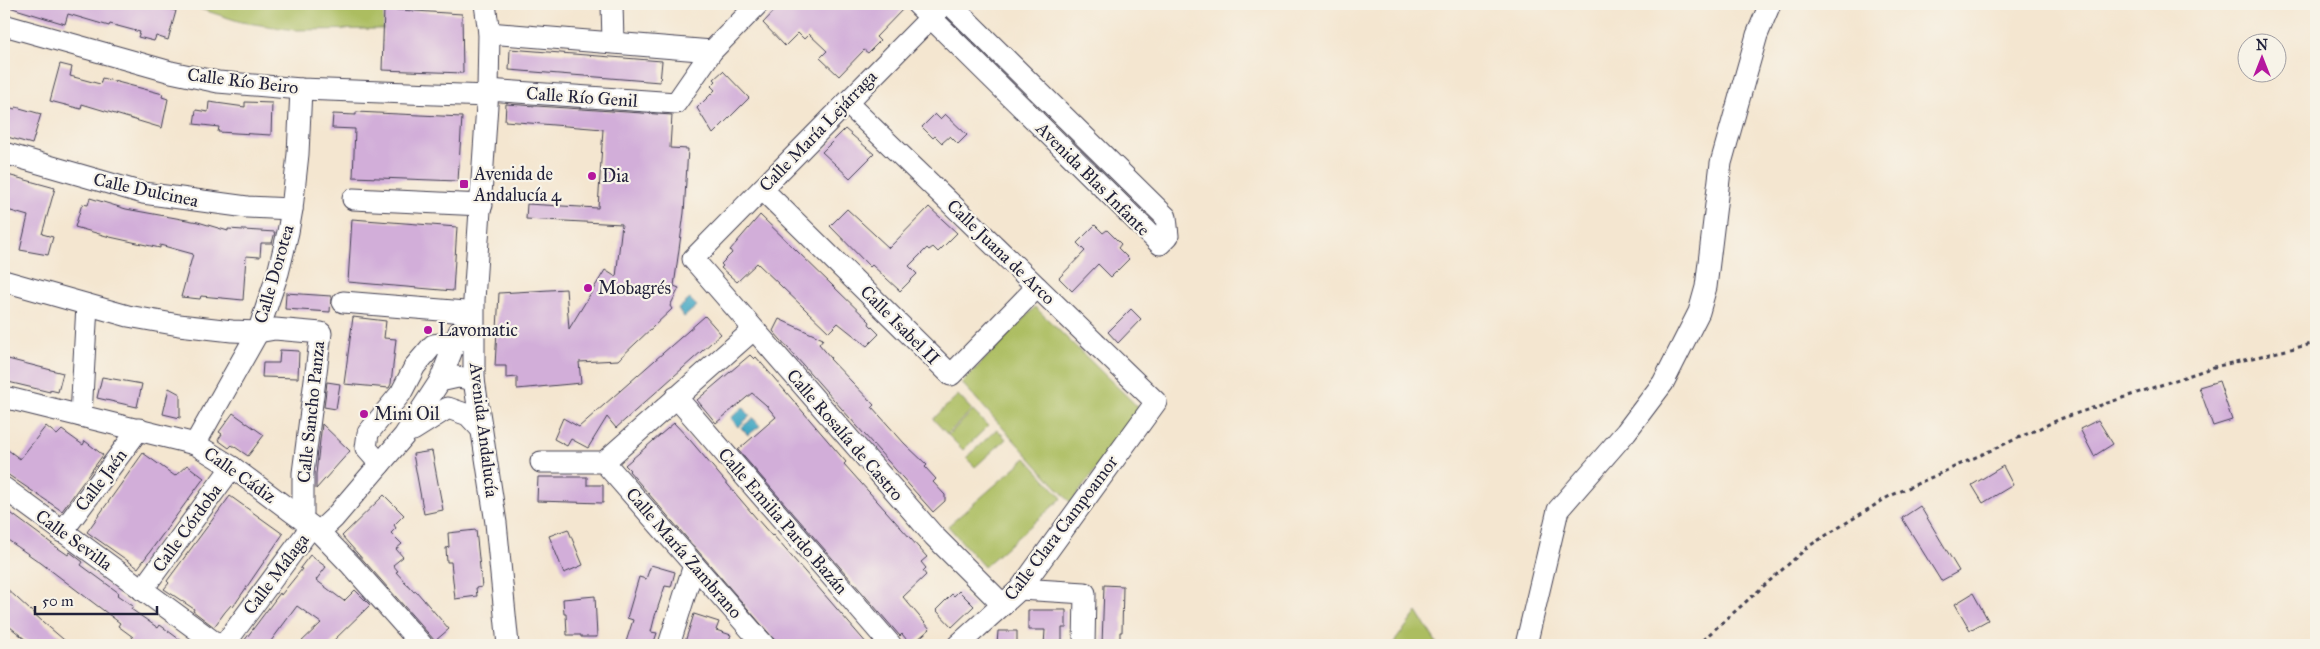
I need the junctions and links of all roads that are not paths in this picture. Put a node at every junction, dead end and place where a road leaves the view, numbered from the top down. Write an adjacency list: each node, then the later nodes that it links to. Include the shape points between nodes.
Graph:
1 (485, 4): 8 (street, Avenida Andalucía)
2 (612, 4): 9 (street)
3 (758, 4): 10 (street)
4 (950, 4): 6 (street, Avenida Blas Infante, via 1166,217 1168,236 1160,244)
5 (1770, 4): 60 (street, via 1757,35 1721,164 1706,287 1699,312 1662,383 1626,432 1558,510)
6 (931, 8): 13 (street, Calle María Lejárraga)
7 (4, 25): 11 (street, Calle Río Beiro, via 194,77)
8 (489, 33): 9 (street); 12 (street, Avenida Andalucía)
9 (613, 42): 10 (street)
10 (712, 50): 12 (street, Calle Río Genil, via 676,103)
11 (301, 89): 12 (street, Calle Río Beiro); 18 (street, Calle Dorotea)
12 (488, 93): 17 (street, Avenida Andalucía)
13 (846, 103): 15 (street, Calle María Lejárraga); 21 (street, Calle Juana de Arco)
14 (4, 153): 18 (street, Calle Dulcinea, via 143,193 230,206)
15 (762, 189): 19 (street, Calle María Lejárraga); 21 (street, Calle Isabel II, via 951,376)
16 (354, 199): 17 (street)
17 (482, 205): 24 (street, Avenida Andalucía)
18 (292, 209): 26 (street, Calle Dorotea, via 278,273)
19 (693, 259): 25 (street, Calle Rosalía de Castro)
20 (4, 281): 23 (street, Calle Sancho Panza)
21 (1037, 287): 33 (street, Calle Juana de Arco)
22 (343, 302): 24 (street)
23 (87, 305): 26 (street, Calle Sancho Panza, via 179,325); 35 (street)
24 (470, 306): 27 (street, Calle Málaga); 29 (street, Avenida Andalucía)
25 (753, 330): 32 (street); 50 (street, Calle Rosalía de Castro, via 934,536)
26 (258, 332): 39 (street, Calle Dorotea); 45 (street, Calle Sancho Panza, via 275,329 320,333 304,473)
27 (456, 342): 28 (street, via 432,345); 30 (street, Calle Málaga)
28 (408, 377): 30 (street); 42 (street, via 401,393 368,433 366,448)
29 (476, 387): 30 (street, via 458,377); 34 (street, Calle Málaga); 37 (street, Avenida Andalucía)
30 (435, 388): 38 (street, Calle Málaga)
31 (4, 396): 35 (street, Calle Cádiz)
32 (676, 397): 41 (street); 57 (street, Calle Emilia Pardo Bazán)
33 (1156, 402): 48 (street, Calle Clara Campoamor)
34 (448, 408): 37 (street, via 468,415); 38 (street, Calle Málaga)
35 (81, 416): 36 (street, Calle Cádiz)
36 (139, 429): 39 (street, Calle Cádiz); 46 (street, Calle Jaén)
37 (481, 429): 54 (street, Avenida Andalucía, via 496,523)
38 (404, 436): 42 (street, Calle Málaga)
39 (195, 444): 43 (street, Calle Cádiz)
40 (541, 462): 41 (street)
41 (604, 462): 47 (street, Calle María Zambrano)
42 (380, 464): 45 (street, Calle Málaga, via 350,499)
43 (232, 467): 45 (street, Calle Cádiz); 49 (street, Calle Córdoba)
44 (4, 488): 46 (street, Calle Sevilla)
45 (307, 521): 51 (street, Calle Cádiz); 53 (street, Calle Málaga)
46 (62, 532): 49 (street, Calle Sevilla)
47 (694, 564): 55 (street); 56 (street, Calle María Zambrano)
48 (1020, 588): 50 (street, Calle Clara Campoamor); 59 (street, via 1084,593)
49 (142, 590): 52 (street, Calle Sevilla)
50 (1003, 605): 58 (street, Calle Clara Campoamor)
51 (414, 642)
52 (218, 645)
53 (224, 645)
54 (508, 645)
55 (669, 645)
56 (764, 645)
57 (891, 645)
58 (959, 645)
59 (1084, 645)
60 (1526, 645)

